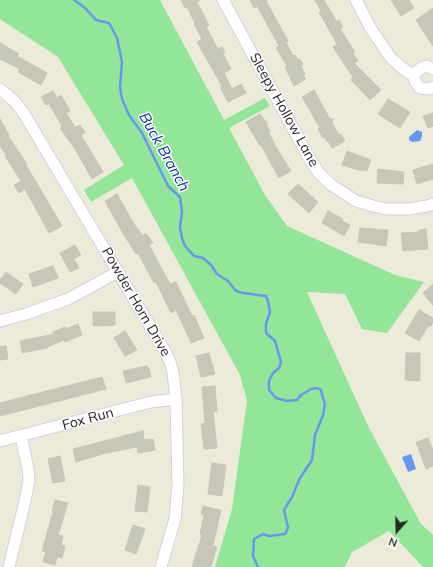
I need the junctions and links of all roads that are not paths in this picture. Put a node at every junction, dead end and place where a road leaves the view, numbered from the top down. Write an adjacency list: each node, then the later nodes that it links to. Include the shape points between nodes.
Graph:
1 (223, 0): 7 (street, Sleepy Hollow Lane, via 308,156 318,172 330,184 356,201 386,209 409,209)
2 (356, 0): 4 (street, via 371,29 391,58)
3 (433, 69): 4 (street, via 423,67)
4 (414, 76): 5 (street, via 420,88)
5 (433, 87)
6 (0, 89): 8 (street, Powder Horn Drive, via 23,112)
7 (433, 204)
8 (118, 272): 9 (street, via 68,299); 10 (street, Powder Horn Drive, via 170,362 174,372)
9 (0, 321)
10 (176, 399): 11 (street, Fox Run, via 151,402); 14 (street, Powder Horn Drive, via 178,485 175,519)
11 (21, 436): 12 (street, Fox Run); 13 (street, via 29,480)
12 (0, 441)
13 (9, 567)
14 (161, 567)

